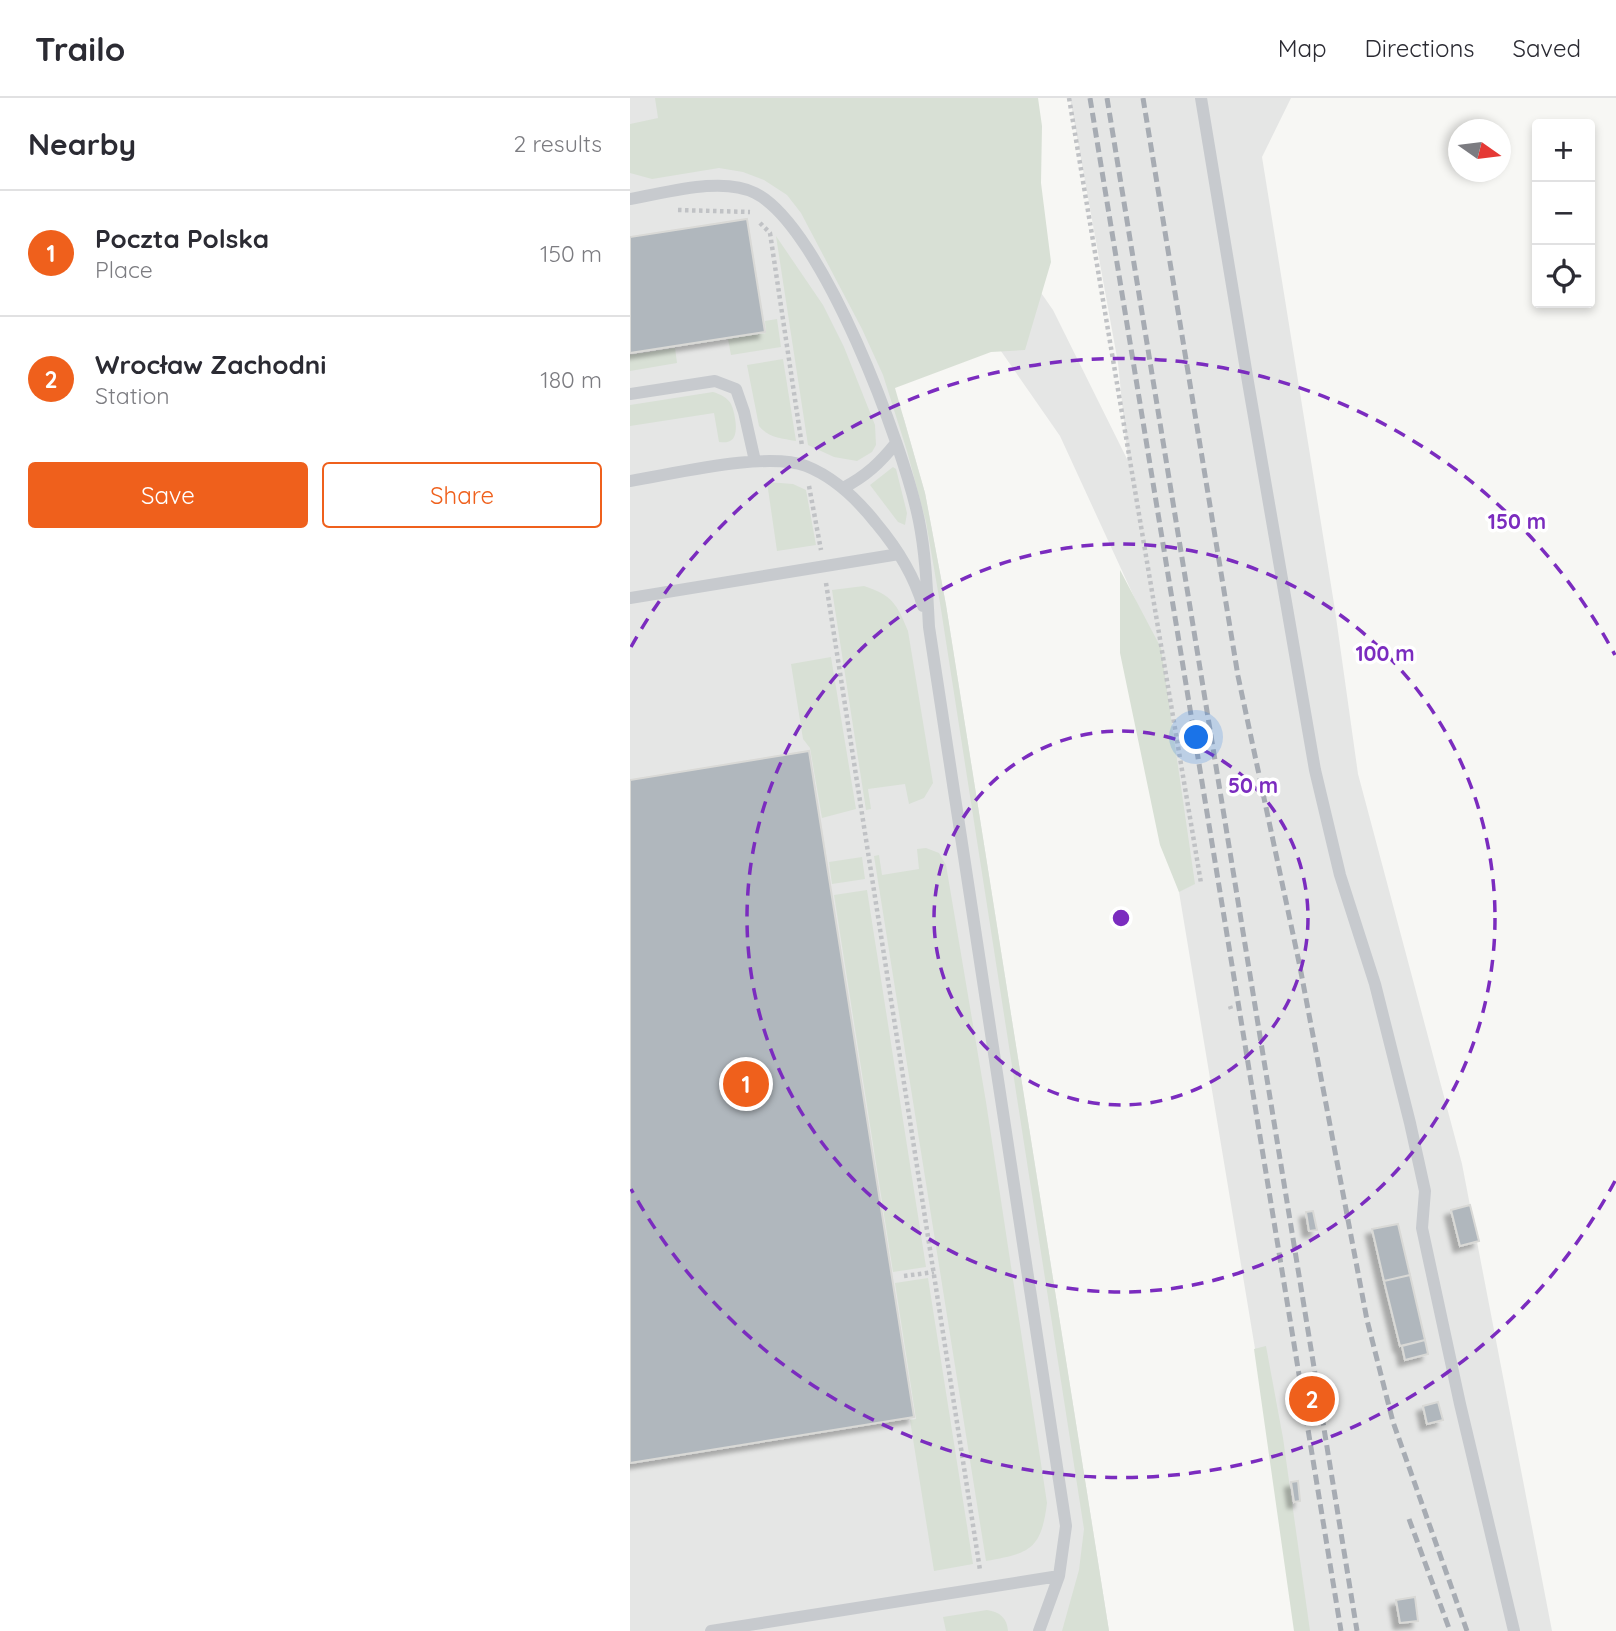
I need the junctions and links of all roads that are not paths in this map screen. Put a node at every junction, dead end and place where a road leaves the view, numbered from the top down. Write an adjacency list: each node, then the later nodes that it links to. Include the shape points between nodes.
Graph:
1 (1201, 98): 14 (lane, via 1315,770 1410,1123 1425,1191 1422,1228)
2 (630, 199): 4 (lane, via 739,186 780,211 848,322)
3 (630, 394): 5 (lane, via 715,381 736,389)
4 (896, 443): 7 (lane, via 878,466); 10 (lane, via 919,520)
5 (755, 461): 6 (lane); 7 (lane, via 806,466)
6 (630, 481)
7 (843, 488): 8 (lane, via 862,504)
8 (899, 554): 9 (lane); 10 (lane, via 917,586)
9 (630, 598)
10 (929, 627): 11 (lane, via 1066,1526)
11 (1059, 1576): 12 (lane); 13 (lane)
12 (711, 1631)
13 (1039, 1631)
14 (1514, 1631)

